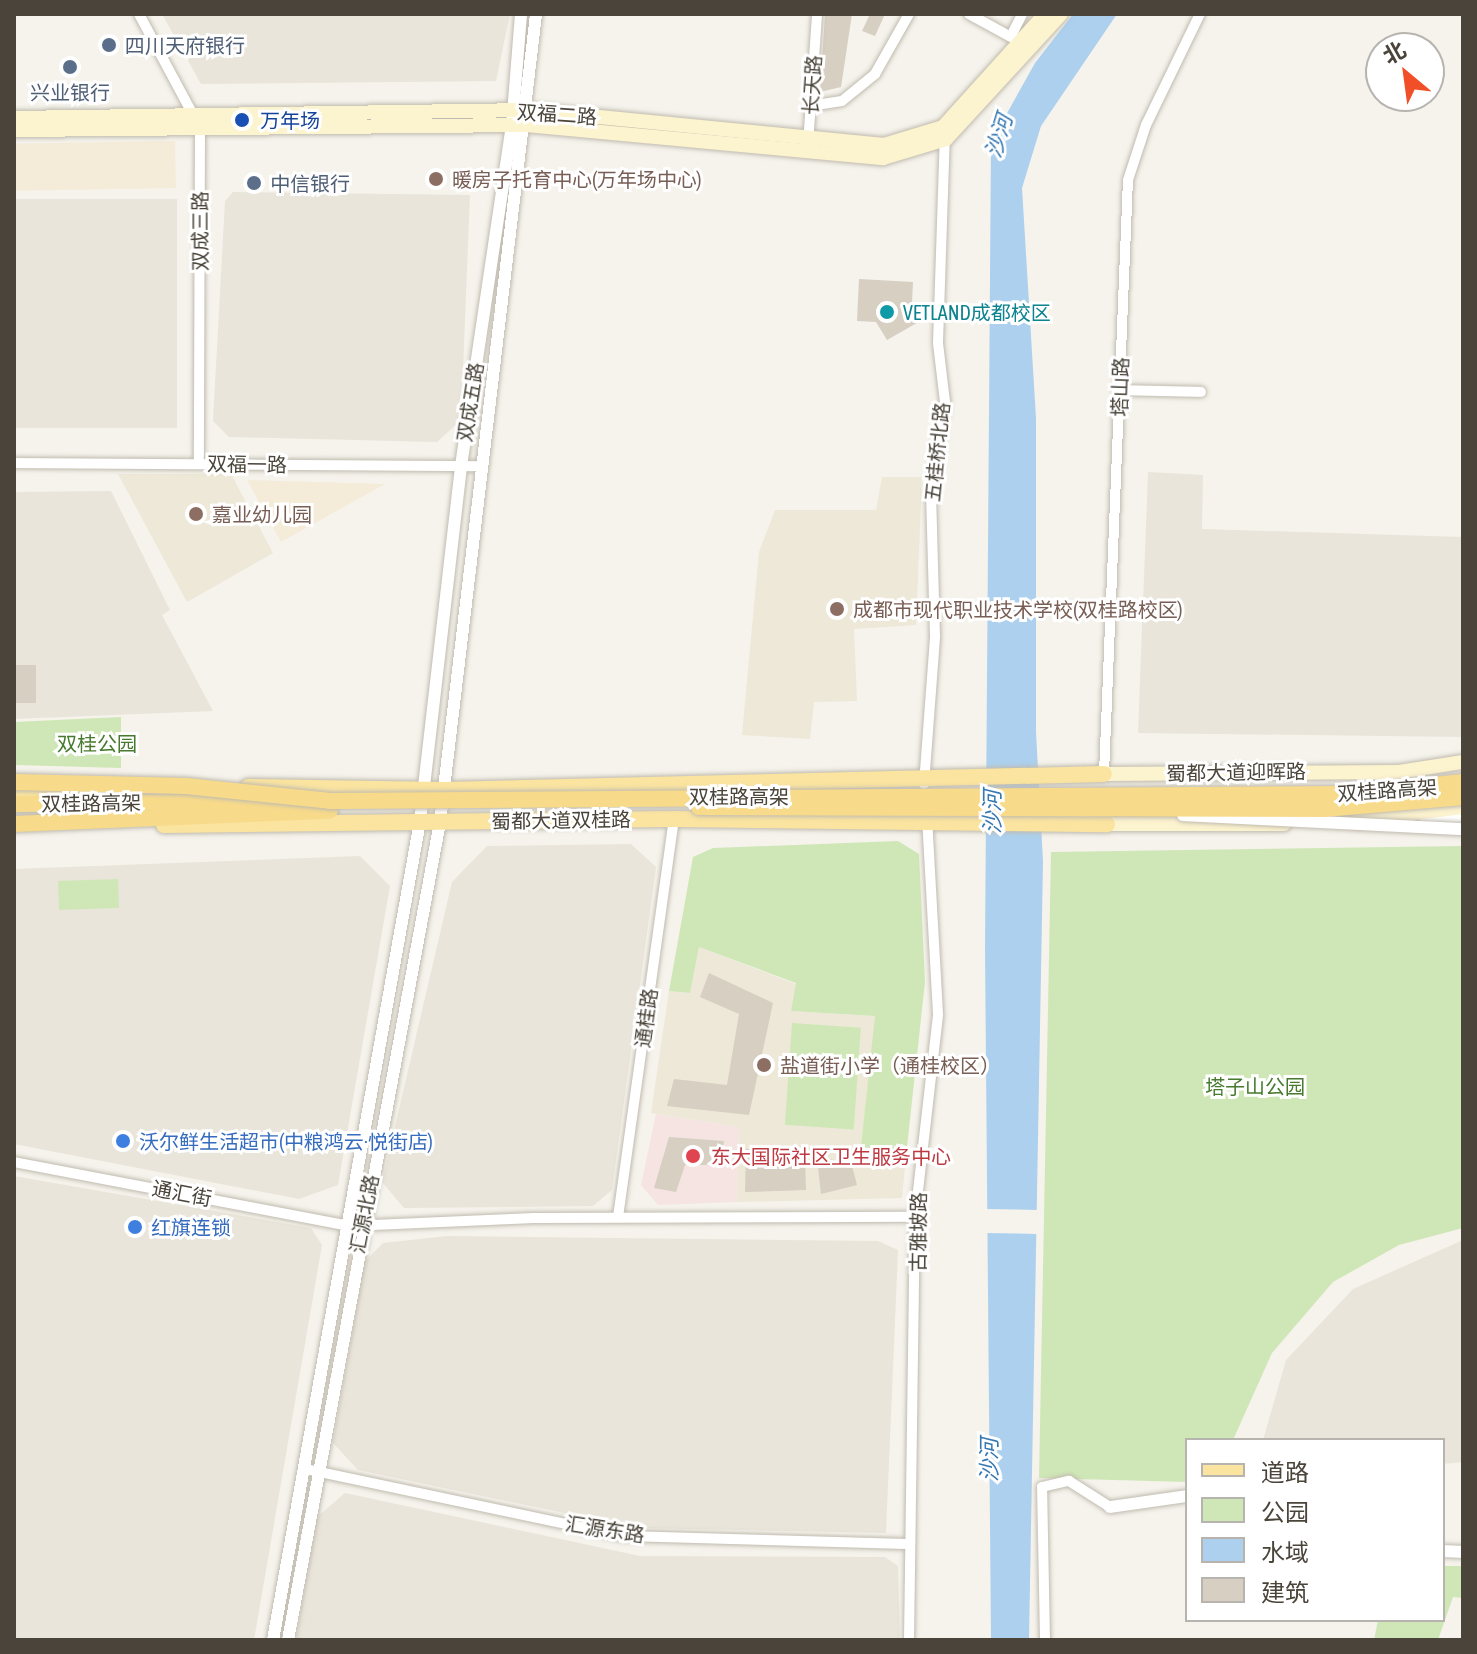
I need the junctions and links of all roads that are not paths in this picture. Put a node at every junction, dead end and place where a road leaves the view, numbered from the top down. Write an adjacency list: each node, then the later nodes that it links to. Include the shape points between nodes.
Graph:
1 (139, 14): 15 (street, 双成三路)
2 (521, 14): 14 (street, 双成五路)
3 (536, 14): 14 (street, 双成五路)
4 (817, 14): 12 (street, 长天路)
5 (909, 14): 12 (street, via 875,74 842,101)
6 (969, 14): 11 (street)
7 (1022, 14): 11 (street)
8 (1045, 14): 11 (main road)
9 (1061, 14): 11 (main road)
10 (1200, 14): 19 (street, 塔山路, via 1146,125 1128,180)
11 (1021, 41): 17 (main road)
12 (810, 106): 18 (street, 长天路)
13 (14, 118): 15 (main road, 双福二路)
14 (520, 118): 15 (main road, 双福二路); 18 (main road, 双福二路); 23 (street, 双成五路); 24 (street, 双成五路)
15 (198, 122): 16 (main road, 双福二路); 22 (street, 双成三路)
16 (14, 130)
17 (945, 133): 18 (main road, 双福二路, via 883,158); 27 (street, 五桂桥北路, via 938,343 945,402 931,494 935,636)
18 (808, 148)
19 (1120, 390): 20 (street); 26 (street, 塔山路)
20 (1201, 392)
21 (14, 463): 22 (street, 双福一路)
22 (199, 464): 23 (street, 双福一路)
23 (461, 466): 24 (street, 双福一路); 31 (street, 双成五路)
24 (480, 466): 32 (street, 双成五路)
25 (1463, 762): 26 (main road, 蜀都大道迎晖路, via 1399,772)
26 (1104, 774): 30 (main road, 蜀都大道双桂路); 41 (street, via 1091,805)
27 (923, 780): 30 (main road, 蜀都大道双桂路); 32 (main road, 蜀都大道双桂路); 46 (street, 五桂桥北路)
28 (14, 782): 36 (highway, bridge, via 186,786)
29 (1463, 782): 36 (highway, 双桂路高架, bridge, via 1350,794)
30 (1088, 783): 46 (street, bridge, via 1071,798 962,800 937,808)
31 (423, 790): 32 (main road, 蜀都大道双桂路); 33 (main road, 蜀都大道双桂路); 43 (street, 汇源北路)
32 (444, 790): 44 (street, 汇源北路)
33 (14, 793)
34 (1463, 797): 41 (highway, 双桂路高架, bridge, via 1380,808)
35 (14, 804): 36 (highway, 双桂路高架, bridge)
36 (330, 806): 38 (highway, 双桂路高架); 41 (highway, 双桂路高架, bridge); 45 (highway)
37 (1463, 807): 39 (main road)
38 (14, 814)
39 (1423, 815): 41 (main road, via 1211,828); 42 (street)
40 (674, 819): 44 (main road, 蜀都大道双桂路); 46 (main road, 蜀都大道双桂路); 49 (street, 通桂路)
41 (1102, 820): 46 (main road, 蜀都大道双桂路); 47 (street, bridge)
42 (1463, 820)
43 (420, 821): 44 (main road, 蜀都大道双桂路); 45 (main road, 蜀都大道双桂路); 51 (street, 汇源北路)
44 (440, 822): 51 (street, 汇源北路)
45 (14, 824)
46 (928, 825): 50 (street, 古雅坡路, via 938,1014)
47 (1463, 829)
48 (14, 1162): 51 (street, 通汇街)
49 (618, 1217): 50 (street, 通汇街); 51 (street, 通汇街)
50 (915, 1217): 56 (street, 古雅坡路)
51 (356, 1226): 52 (street, 汇源北路); 53 (street, 汇源北路)
52 (305, 1469): 53 (street, 汇源东路); 57 (street, 汇源北路)
53 (319, 1471): 56 (street, 汇源东路, via 622,1536); 58 (street, 汇源北路)
54 (1185, 1496): 55 (street)
55 (1110, 1507): 60 (street, via 1069,1481 1042,1487)
56 (910, 1544): 59 (street, 古雅坡路)
57 (273, 1640)
58 (288, 1640)
59 (909, 1640)
60 (1045, 1640)

